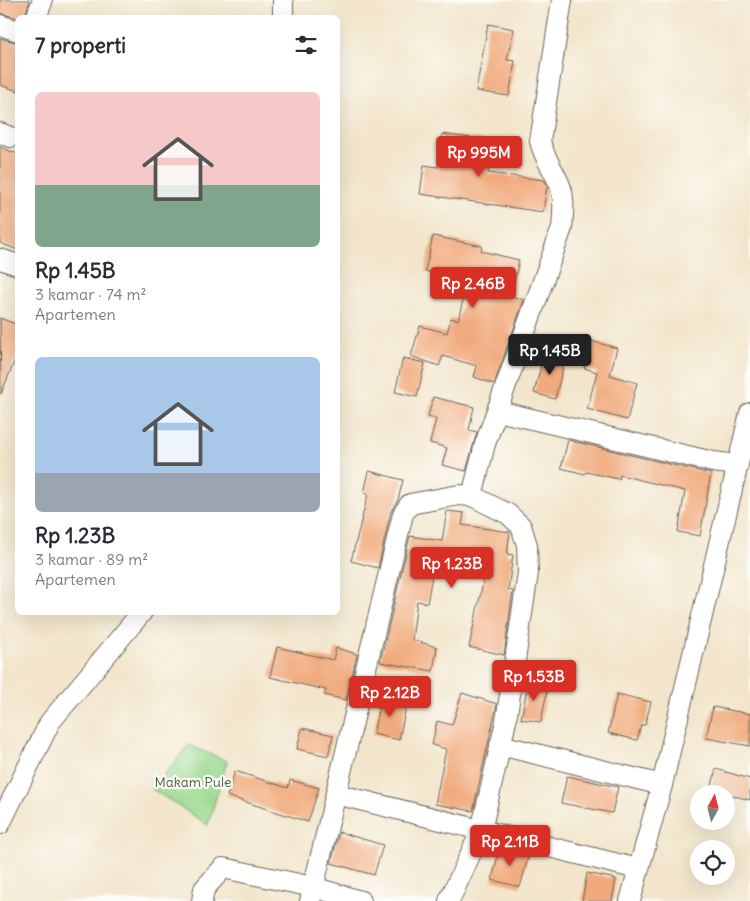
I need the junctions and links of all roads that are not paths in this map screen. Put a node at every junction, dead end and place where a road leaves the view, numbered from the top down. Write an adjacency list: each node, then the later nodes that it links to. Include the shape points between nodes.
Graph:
1 (283, 0): 3 (street)
2 (562, 0): 8 (street, via 540,141 543,156 561,189 564,205 562,228)
3 (283, 15)
4 (0, 25): 5 (street)
5 (15, 30)
6 (0, 259): 7 (street)
7 (15, 264)
8 (498, 412): 10 (street); 11 (street, via 484,444)
9 (750, 413): 10 (street)
10 (738, 465): 14 (street)
11 (472, 496): 13 (street, via 508,514 521,526 527,545 528,573); 15 (street, via 410,504 403,514)
12 (139, 615): 16 (street, via 50,722)
13 (500, 745): 14 (street); 17 (street)
14 (662, 785): 18 (street)
15 (336, 794): 17 (street); 19 (street)
16 (0, 824)
17 (481, 831): 18 (street); 22 (street)
18 (638, 868): 23 (street)
19 (311, 894): 20 (street, via 223,868 204,889); 21 (street)
20 (202, 901)
21 (360, 901)
22 (449, 901)
23 (630, 901)

